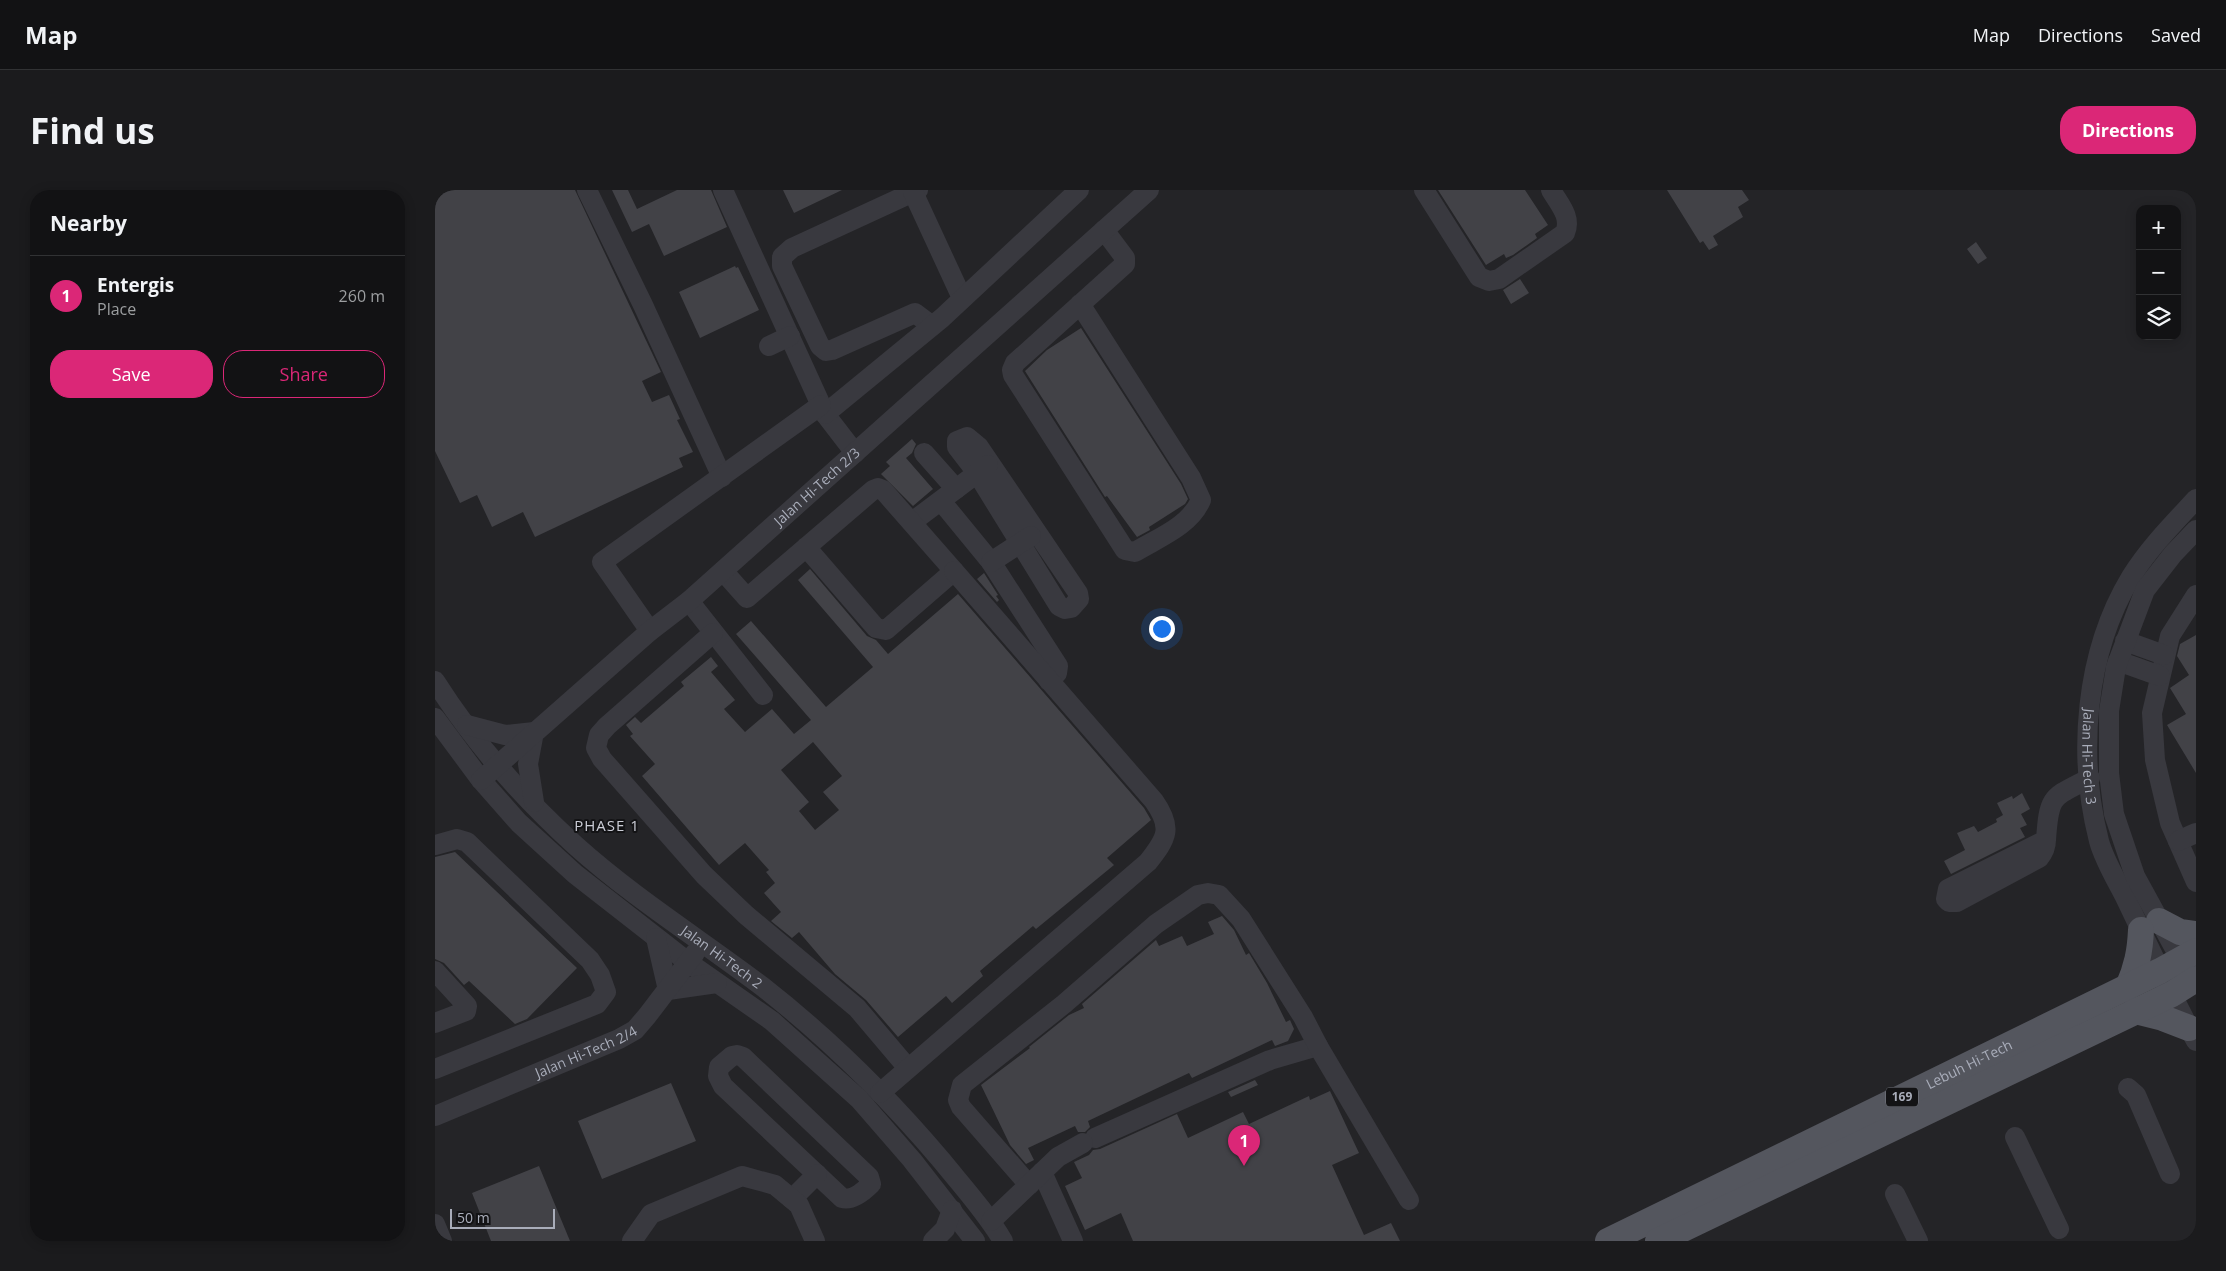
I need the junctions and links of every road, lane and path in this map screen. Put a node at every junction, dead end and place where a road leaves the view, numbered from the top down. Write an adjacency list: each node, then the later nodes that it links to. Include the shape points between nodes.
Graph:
1 (587, 190): 17 (street)
2 (723, 190): 12 (street)
3 (1079, 190): 9 (street)
4 (1149, 190): 8 (street, Jalan Hi-Tech 2/3)
5 (1424, 190): 6 (street, via 1479,277 1489,281 1499,279 1565,234 1569,225 1567,217)
6 (1551, 190)
7 (916, 191): 9 (street); 11 (street, via 792,248 782,257 782,266 820,346 826,350 915,313)
8 (1104, 230): 10 (street, via 1125,258 1125,264); 15 (street, Jalan Hi-Tech 2/3)
9 (962, 298): 11 (street)
10 (1080, 304): 10 (street, via 1191,478 1201,500 1197,511 1182,524 1135,552 1125,550 1011,370)
11 (931, 325): 14 (street)
12 (790, 336): 13 (street); 14 (street)
13 (769, 346)
14 (823, 409): 15 (street); 17 (street)
15 (855, 453): 24 (street, Jalan Hi-Tech 2/3)
16 (924, 453): 18 (street)
17 (722, 477): 28 (street, via 603,562)
18 (949, 495): 20 (street); 23 (street); 23 (street, via 983,469 1029,538)
19 (2196, 499): 41 (street, Jalan Hi-Tech 3, via 2151,548 2108,620 2089,697)
20 (912, 522): 22 (street, via 878,488); 25 (street)
21 (2196, 530): 30 (street, Jalan Hi-Tech 3, via 2145,590)
22 (806, 547): 24 (street, via 747,598); 25 (street, via 881,631)
23 (991, 562): 35 (street, via 1058,666 1057,673)
24 (723, 571): 27 (street, Jalan Hi-Tech 2/3)
25 (954, 571): 35 (street)
26 (2196, 595): 31 (street, via 2169,636)
27 (689, 601): 28 (street, Jalan Hi-Tech 2/3); 29 (street)
28 (651, 631): 39 (street, Jalan Hi-Tech 2/3)
29 (713, 633): 36 (street); 62 (street, via 607,726 599,735 596,748 602,760 704,875 746,915 857,1008)
30 (2125, 640): 31 (street); 32 (street, Jalan Hi-Tech 3)
31 (2164, 655): 33 (street)
32 (2118, 661): 33 (street); 48 (street, Jalan Hi-Tech 3, via 2109,711 2109,773 2114,814)
33 (2159, 676): 44 (street, via 2152,713 2155,760 2170,823)
34 (435, 681): 38 (street, Jalan Hi-Tech 2)
35 (1049, 681): 62 (street, via 1154,801 1167,828 1164,841 1148,862)
36 (763, 695)
37 (435, 718): 42 (street, Jalan Hi-Tech 2)
38 (467, 725): 39 (street, via 505,735); 40 (street, Jalan Hi-Tech 2)
39 (534, 732): 40 (street, Jalan Hi-Tech 2/3); 43 (street, via 527,764)
40 (498, 766): 42 (street, Jalan Hi-Tech 2/3); 43 (street, Jalan Hi-Tech 2)
41 (2090, 778): 45 (street, via 2051,801); 48 (street, Jalan Hi-Tech 3, via 2099,842)
42 (481, 780): 50 (street, Jalan Hi-Tech 2, via 519,823 575,874)
43 (534, 802): 51 (street, Jalan Hi-Tech 2, via 576,846)
44 (2187, 837): 47 (street)
45 (2046, 840)
46 (435, 845): 63 (street, via 457,839 467,842 590,960 606,992 597,1004)
47 (2196, 882)
48 (2150, 925): 49 (main road); 54 (street, Jalan Hi-Tech 3); 56 (main road)
49 (2196, 934)
50 (657, 938): 52 (street, Jalan Hi-Tech 2); 57 (street)
51 (701, 942): 52 (street, Jalan Hi-Tech 2/4); 65 (street, Jalan Hi-Tech 2, via 826,1040)
52 (689, 963): 55 (street, Jalan Hi-Tech 2); 57 (street, Jalan Hi-Tech 2/4)
53 (435, 971): 59 (street, via 467,1006 466,1011)
54 (2185, 975): 56 (main road, Lebuh Hi-Tech / 169); 58 (main road, Lebuh Hi-Tech / 169); 60 (street, Jalan Hi-Tech 3)
55 (717, 983): 57 (street); 74 (street, Jalan Hi-Tech 2, via 772,1021 859,1099)
56 (2129, 987): 85 (main road, Lebuh Hi-Tech / 169)
57 (668, 990): 66 (street, Jalan Hi-Tech 2/4, via 635,1030 619,1040)
58 (2135, 1012): 60 (main road, via 2163,1018); 86 (main road, Lebuh Hi-Tech / 169)
59 (435, 1023)
60 (2193, 1035)
61 (1318, 1046): 70 (street, via 1270,1060 1089,1140 1058,1157); 70 (street, via 1303,1016 1241,919 1219,895 1198,895 1156,924 1064,1004 962,1085 958,1100 961,1108); 73 (street)
62 (907, 1068): 65 (street)
63 (435, 1069)
64 (2129, 1088): 69 (street, via 2136,1095)
65 (880, 1093): 75 (street, Jalan Hi-Tech 2, via 925,1141)
66 (435, 1116)
67 (2015, 1137): 77 (street)
68 (817, 1174): 68 (street, via 723,1086 718,1076 719,1068 732,1056 743,1057 869,1177 871,1184 846,1199 841,1198); 72 (street)
69 (2170, 1174)
70 (1036, 1179): 75 (street); 84 (street)
71 (1895, 1194): 87 (street)
72 (792, 1199): 79 (street, via 775,1185 742,1176 651,1214); 80 (street, via 799,1205)
73 (1409, 1200)
74 (952, 1210): 81 (street, via 945,1229); 82 (street, Jalan Hi-Tech 2)
75 (991, 1221): 83 (street, Jalan Hi-Tech 2)
76 (435, 1224): 78 (street)
77 (2059, 1229)
78 (442, 1241)
79 (632, 1241)
80 (815, 1241)
81 (933, 1241)
82 (975, 1241)
83 (1003, 1241)
84 (1073, 1241)
85 (1607, 1241)
86 (1658, 1241)
87 (1918, 1241)

